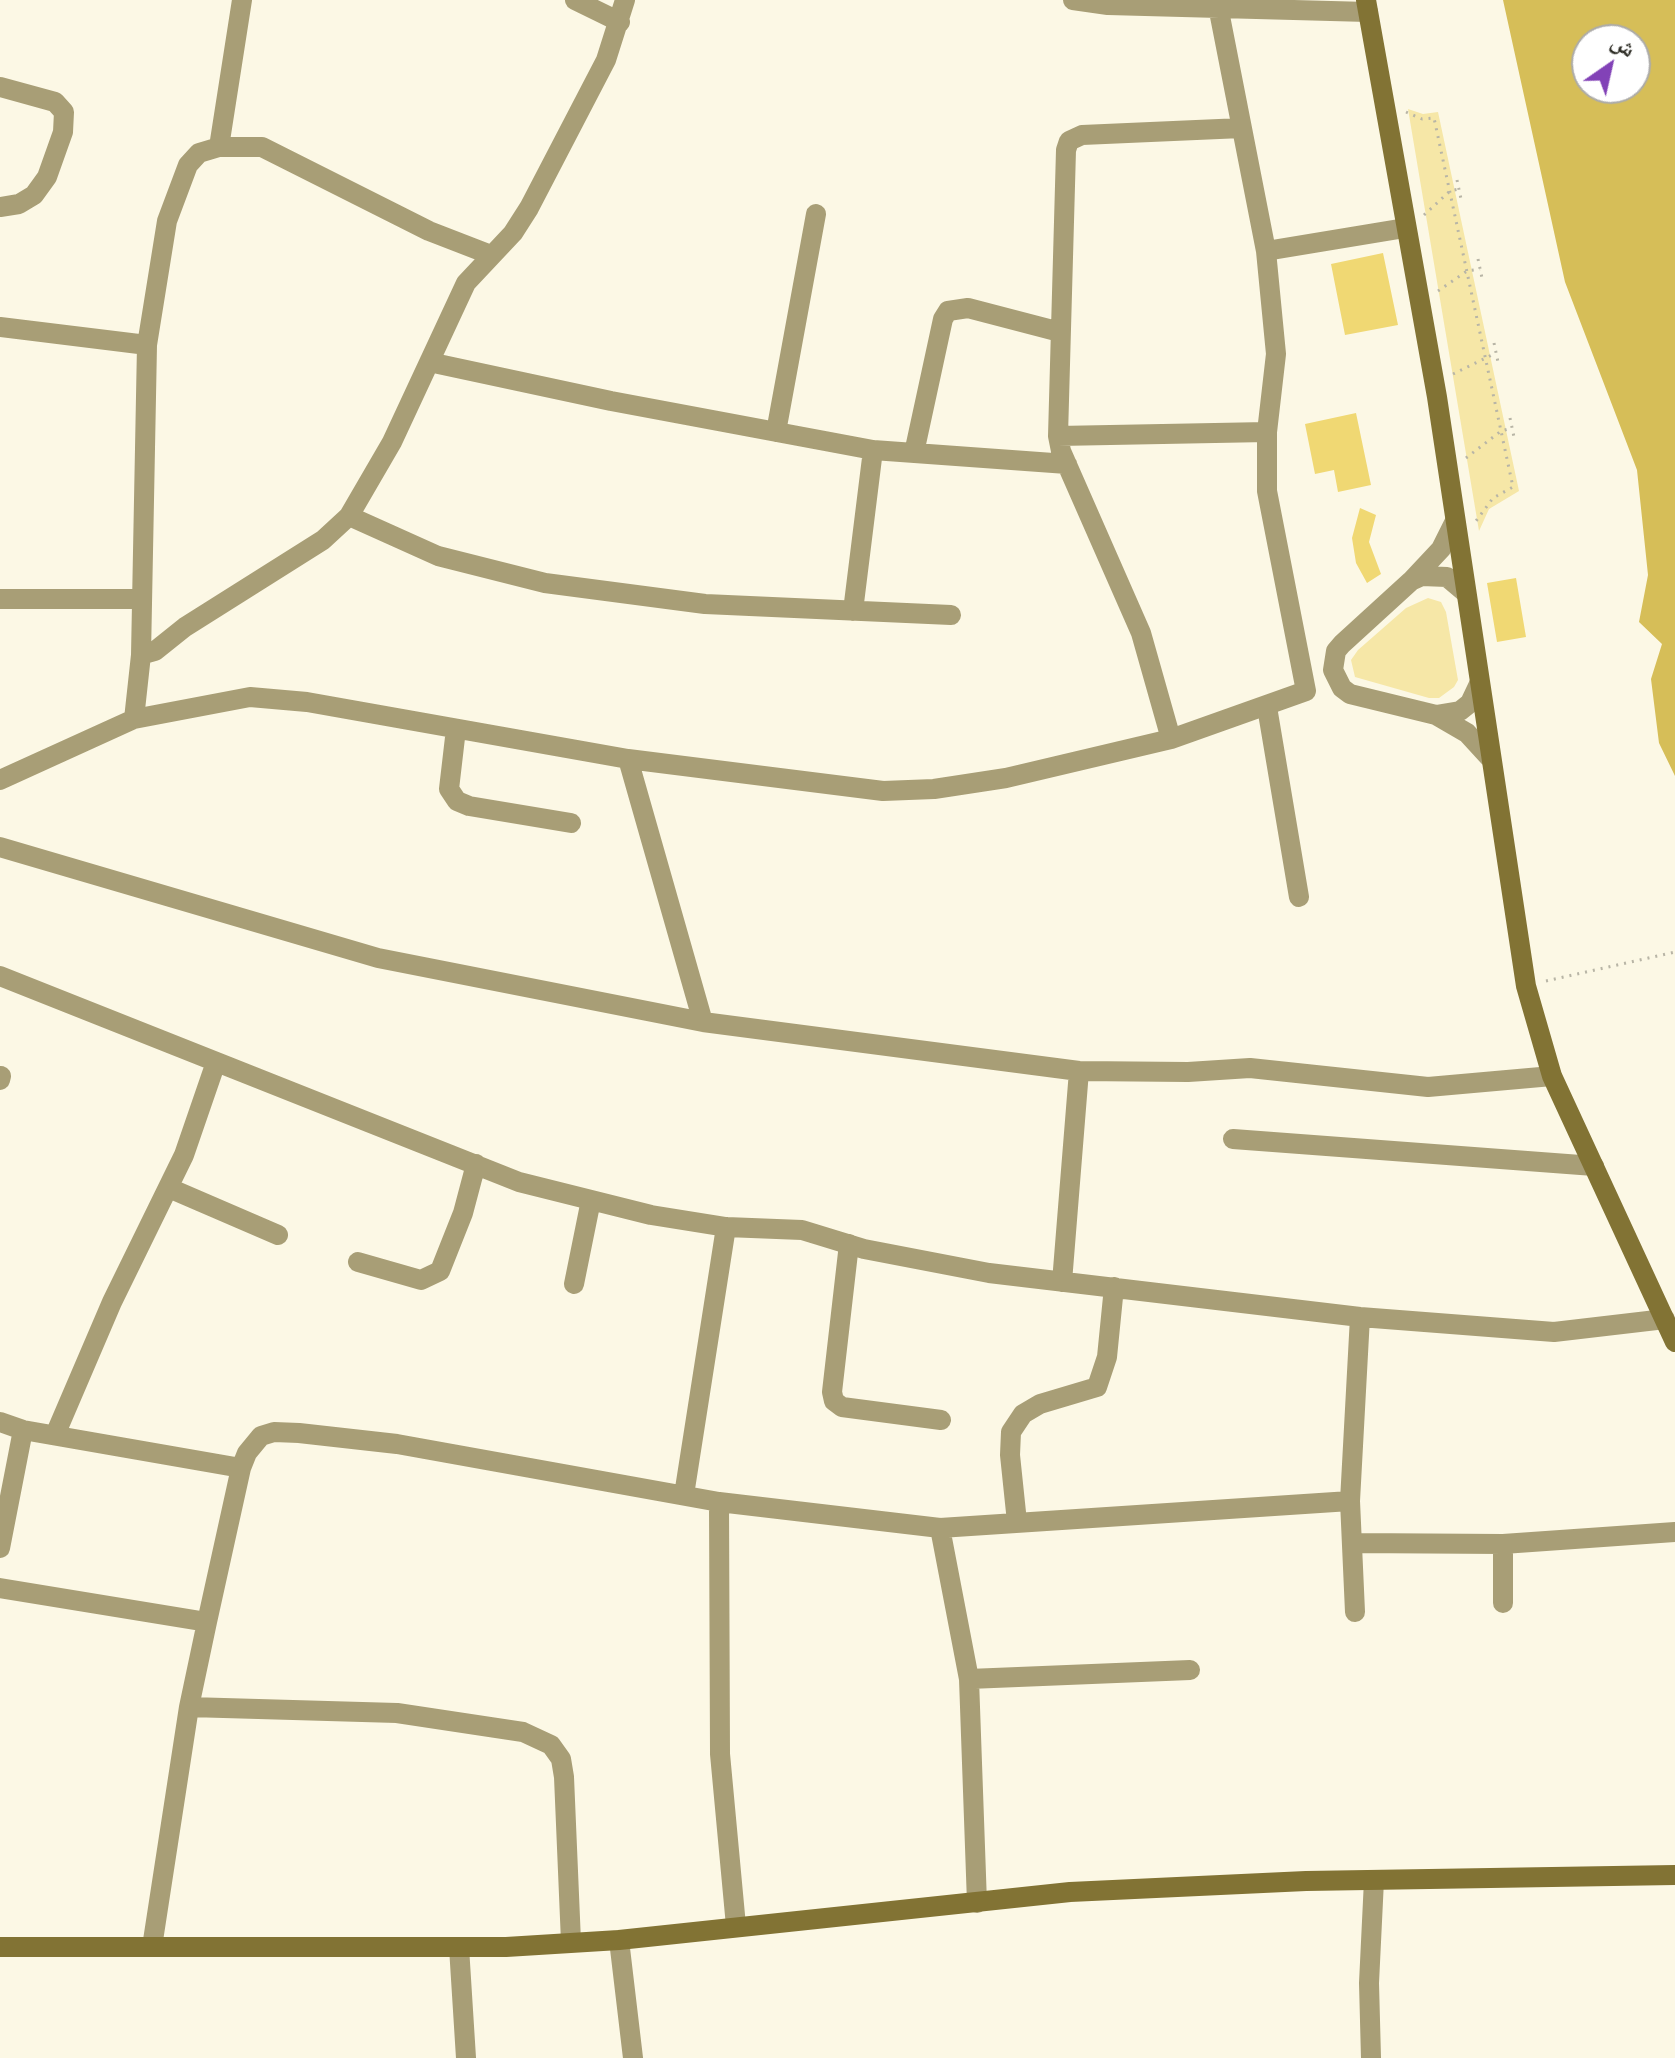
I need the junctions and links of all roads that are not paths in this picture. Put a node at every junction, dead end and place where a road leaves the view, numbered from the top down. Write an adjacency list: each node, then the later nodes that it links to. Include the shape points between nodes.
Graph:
1 (242, 0): 10 (street)
2 (575, 0): 7 (street)
3 (625, 0): 7 (street)
4 (1073, 0): 5 (street)
5 (1218, 6): 6 (street); 9 (street)
6 (1367, 6): 13 (main road)
7 (620, 22): 15 (street, via 606,60 529,208)
8 (0, 87): 11 (street, via 55,102 64,112 63,132 41,186 19,204)
9 (1242, 128): 14 (street); 17 (street, via 1082,135 1069,141)
10 (219, 147): 15 (street, via 262,147 429,231); 18 (street, via 199,153 178,185)
11 (0, 207)
12 (816, 214): 20 (street)
13 (1405, 228): 14 (street); 27 (main road)
14 (1266, 251): 21 (street, via 1276,354)
15 (491, 255): 19 (street, via 466,283)
16 (0, 327): 18 (street)
17 (1060, 332): 22 (street); 24 (street, via 968,308 948,311)
18 (147, 345): 31 (street)
19 (429, 362): 20 (street); 26 (street, via 392,442)
20 (776, 432): 23 (street)
21 (1267, 432): 22 (street); 37 (street, via 1267,491)
22 (1058, 436): 25 (street)
23 (873, 450): 24 (street); 32 (street)
24 (914, 453): 25 (street)
25 (1067, 464): 43 (street, via 1141,633)
26 (349, 516): 32 (street, via 438,556 545,583 705,604); 35 (street, via 323,540 155,651)
27 (1464, 526): 28 (street); 29 (main road)
28 (1411, 581): 29 (street, via 1447,577); 34 (street)
29 (1466, 593): 36 (main road)
30 (0, 599): 31 (street)
31 (141, 599): 35 (street)
32 (853, 611): 33 (street)
33 (951, 615)
34 (1336, 651): 37 (street); 38 (street, via 1333,670)
35 (141, 655): 41 (street)
36 (1479, 684): 40 (street, via 1460,711); 44 (main road)
37 (1306, 691): 38 (street); 39 (street)
38 (1350, 694): 40 (street)
39 (1267, 707): 43 (street); 49 (street)
40 (1436, 715): 44 (street, via 1467,733)
41 (134, 719): 42 (street, via 221,700 274,697); 46 (street)
42 (456, 729): 45 (street); 47 (street, via 449,789 457,801)
43 (1171, 739): 45 (street, via 1006,778 907,790)
44 (1489, 757): 54 (main road, via 1526,986)
45 (628, 759): 51 (street)
46 (0, 780)
47 (571, 823)
48 (0, 847): 51 (street, via 378,958)
49 (1299, 897)
50 (0, 976): 52 (street)
51 (703, 1022): 53 (street)
52 (216, 1062): 56 (street); 58 (street)
53 (1079, 1071): 54 (street, via 1259,1068 1428,1087); 64 (street)
54 (1552, 1076): 57 (main road)
55 (1233, 1139): 57 (street)
56 (476, 1164): 59 (street, via 519,1182); 63 (street, via 440,1271 421,1280)
57 (1594, 1166): 68 (main road)
58 (169, 1188): 61 (street); 73 (street)
59 (591, 1200): 60 (street); 65 (street)
60 (726, 1227): 62 (street, via 802,1230); 75 (street)
61 (278, 1235)
62 (849, 1244): 64 (street, via 926,1262); 70 (street, via 834,1401 842,1407)
63 (358, 1262)
64 (1062, 1282): 66 (street)
65 (574, 1284)
66 (1114, 1287): 67 (street); 78 (street, via 1107,1357 1097,1387 1040,1404 1023,1414 1011,1432)
67 (1360, 1317): 68 (street, via 1543,1332); 76 (street)
68 (1665, 1319): 69 (main road)
69 (1675, 1342)
70 (941, 1420)
71 (0, 1422): 72 (street)
72 (23, 1430): 73 (street); 83 (street)
73 (55, 1435): 74 (street)
74 (241, 1468): 75 (street, via 253,1443 274,1432 427,1448); 87 (street)
75 (684, 1495): 77 (street)
76 (1350, 1501): 78 (street); 81 (street)
77 (719, 1502): 79 (street); 94 (street, via 720,1754)
78 (1017, 1522): 79 (street)
79 (940, 1528): 89 (street)
80 (1675, 1532): 82 (street)
81 (1352, 1543): 82 (street); 86 (street)
82 (1503, 1544): 85 (street)
83 (0, 1548)
84 (0, 1588): 87 (street)
85 (1503, 1603)
86 (1355, 1612)
87 (207, 1622): 90 (street)
88 (1190, 1670): 89 (street)
89 (969, 1679): 93 (street)
90 (189, 1707): 96 (street, via 397,1713 523,1732 551,1745 564,1777); 98 (street)
91 (1675, 1875): 92 (main road)
92 (1374, 1880): 93 (main road, via 1070,1892); 102 (street)
93 (977, 1903): 94 (main road)
94 (736, 1926): 95 (main road)
95 (619, 1940): 96 (main road); 101 (street)
96 (571, 1942): 99 (main road)
97 (0, 1947): 98 (main road)
98 (152, 1947): 99 (main road)
99 (459, 1947): 100 (street)
100 (466, 2058)
101 (633, 2058)
102 (1371, 2058)

